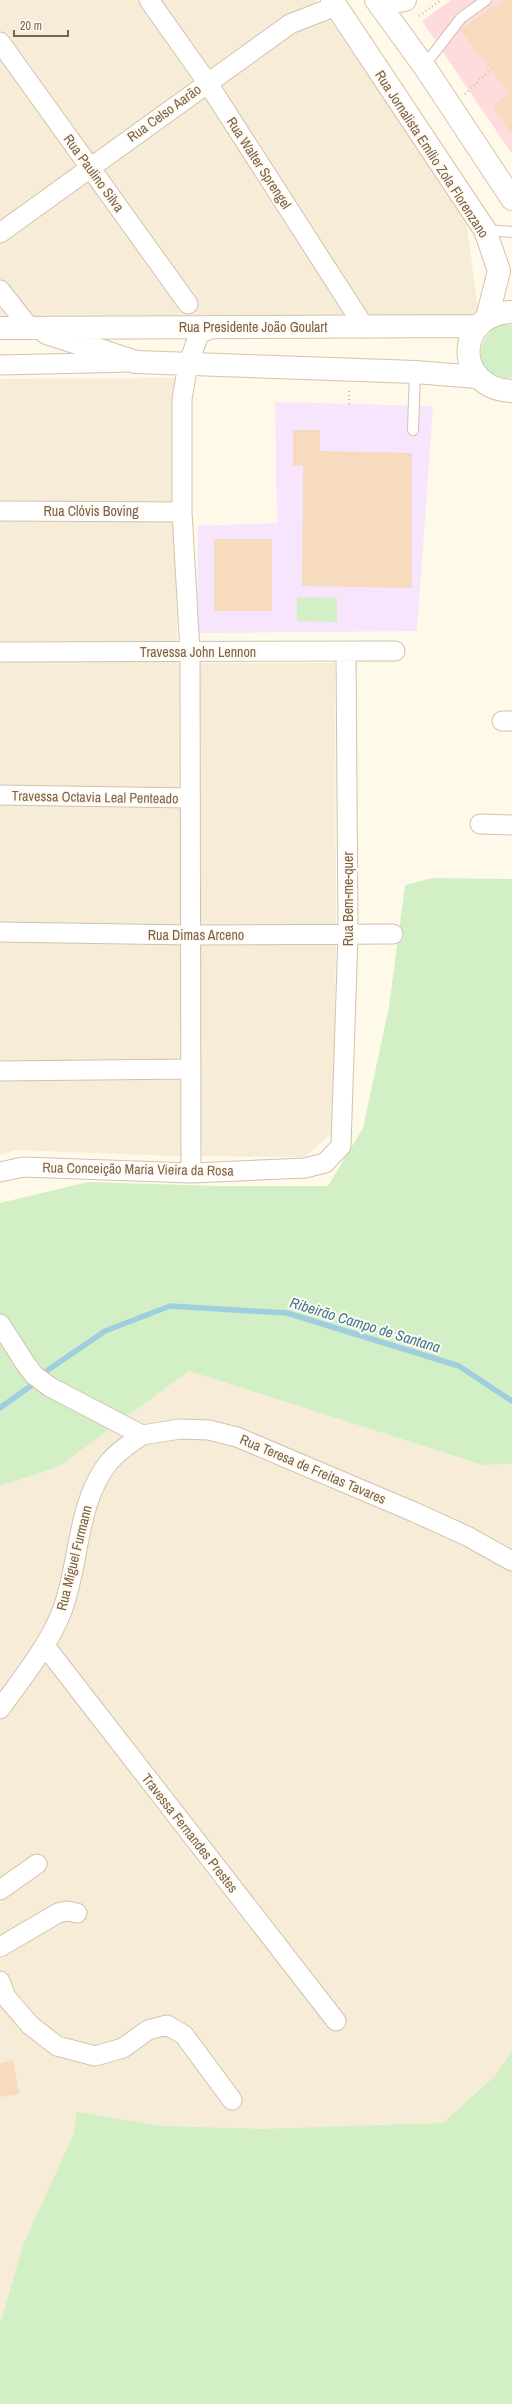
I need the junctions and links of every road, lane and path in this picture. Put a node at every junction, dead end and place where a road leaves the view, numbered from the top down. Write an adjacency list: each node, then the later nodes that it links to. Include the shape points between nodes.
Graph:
1 (149, 0): 9 (street, Rua Walter Sprengel)
2 (405, 0): 4 (main road)
3 (486, 0): 7 (lane, via 461,18)
4 (378, 2): 7 (main road)
5 (334, 3): 9 (street, Rua Celso Aarão, via 290,24); 13 (main road, Rua Jornalista Emílio Zola Florenzano)
6 (0, 42): 11 (street, Rua Paulino Silva)
7 (424, 66): 10 (main road)
8 (491, 69): 10 (path)
9 (207, 82): 11 (street, Rua Celso Aarão); 23 (street, Rua Walter Sprengel)
10 (450, 106): 12 (main road)
11 (90, 168): 15 (street, Rua Celso Aarão); 17 (street, Rua Paulino Silva)
12 (512, 198)
13 (485, 230): 14 (lane); 19 (main road, Rua Jornalista Emílio Zola Florenzano, via 499,271)
14 (512, 232)
15 (0, 233)
16 (0, 290): 22 (street)
17 (188, 304)
18 (512, 312): 19 (main road, Rua Presidente João Goulart, via 499,313)
19 (482, 322): 23 (main road, Rua Presidente João Goulart); 28 (main road, via 470,338 468,352 470,365)
20 (217, 326): 22 (main road, Rua Presidente João Goulart); 23 (main road, Rua Presidente João Goulart); 26 (street, via 199,334)
21 (0, 328): 22 (main road, Rua Presidente João Goulart)
22 (29, 328): 24 (main road, Rua Presidente João Goulart)
23 (365, 328)
24 (136, 362): 25 (street, Rua Presidente João Goulart); 26 (main road, Rua Presidente João Goulart)
25 (0, 365)
26 (188, 365): 27 (main road, Rua Presidente João Goulart); 32 (street, via 182,399)
27 (415, 372): 28 (main road, Rua Presidente João Goulart); 30 (lane)
28 (477, 377): 29 (main road, Rua Presidente João Goulart, via 493,388)
29 (512, 391)
30 (413, 430)
31 (0, 511): 32 (street, Rua Clóvis Boving)
32 (182, 512): 35 (street)
33 (395, 651): 36 (street, Travessa John Lennon)
34 (0, 652): 35 (street, Travessa John Lennon)
35 (190, 652): 36 (street, Travessa John Lennon); 38 (street)
36 (346, 652): 44 (street, Rua Bem-me-quer)
37 (0, 795): 38 (street, Travessa Octavia Leal Penteado)
38 (190, 798): 43 (street)
39 (480, 824): 40 (street)
40 (512, 825)
41 (0, 932): 43 (street, Rua Dimas Arceno)
42 (393, 934): 44 (street, Rua Dimas Arceno)
43 (191, 935): 44 (street, Rua Dimas Arceno); 45 (street)
44 (348, 935): 47 (street, Rua Bem-me-quer)
45 (191, 1069): 46 (street); 49 (street)
46 (0, 1071)
47 (341, 1146): 49 (street, Rua Conceição Maria Vieira da Rosa, via 325,1163 305,1168)
48 (0, 1172): 49 (street, Rua Conceição Maria Vieira da Rosa, via 23,1167)
49 (190, 1173)
50 (0, 1324): 51 (street, via 34,1375 75,1401)
51 (142, 1435): 52 (street, Rua Teresa de Freitas Tavares, via 180,1429 209,1430 236,1437 414,1512 467,1536); 53 (street, Rua Miguel Furmann, via 110,1461 99,1477 90,1498 68,1595)
52 (512, 1561)
53 (45, 1646): 54 (street, Rua Miguel Furmann); 60 (street, Travessa Fernandes Prestes)
54 (0, 1709)
55 (37, 1864): 56 (street)
56 (0, 1890)
57 (77, 1913): 58 (street, via 67,1910 58,1913)
58 (0, 1947)
59 (0, 1981): 61 (street, via 6,1998 30,2026 57,2046 95,2056 123,2048 148,2030 167,2025 184,2035)
60 (336, 2021)
61 (232, 2100)

